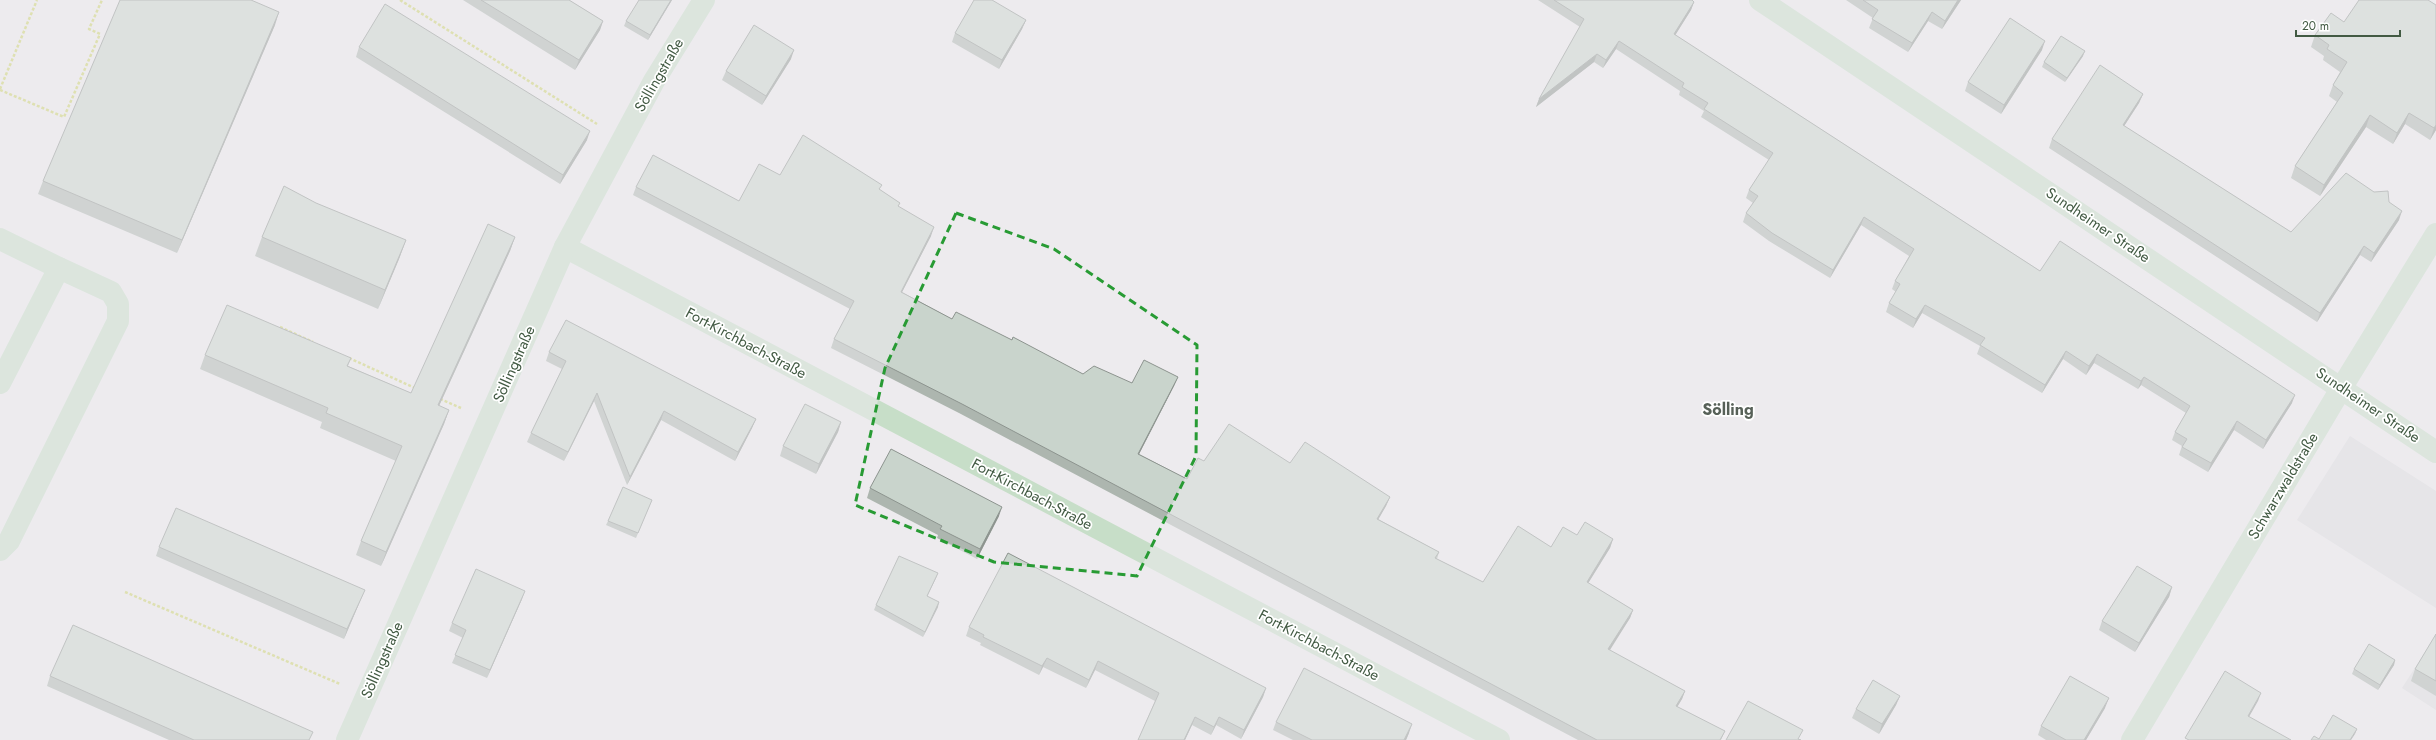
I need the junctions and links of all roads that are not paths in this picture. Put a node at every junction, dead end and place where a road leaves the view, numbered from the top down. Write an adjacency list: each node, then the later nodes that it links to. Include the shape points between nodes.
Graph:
1 (704, 0): 5 (street, Söllingstraße, via 654,81)
2 (1760, 0): 8 (street, Sundheimer Straße)
3 (2436, 234): 8 (street, Schwarzwaldstraße)
4 (0, 239): 6 (street)
5 (565, 247): 11 (street, Söllingstraße); 12 (street, Fort-Kirchbach-Straße)
6 (59, 268): 7 (street); 10 (street, via 111,292 118,304 118,321 10,541)
7 (0, 383)
8 (2342, 387): 9 (street, Sundheimer Straße); 13 (street, Schwarzwaldstraße)
9 (2436, 452)
10 (0, 550)
11 (347, 740)
12 (1499, 740)
13 (2132, 740)

